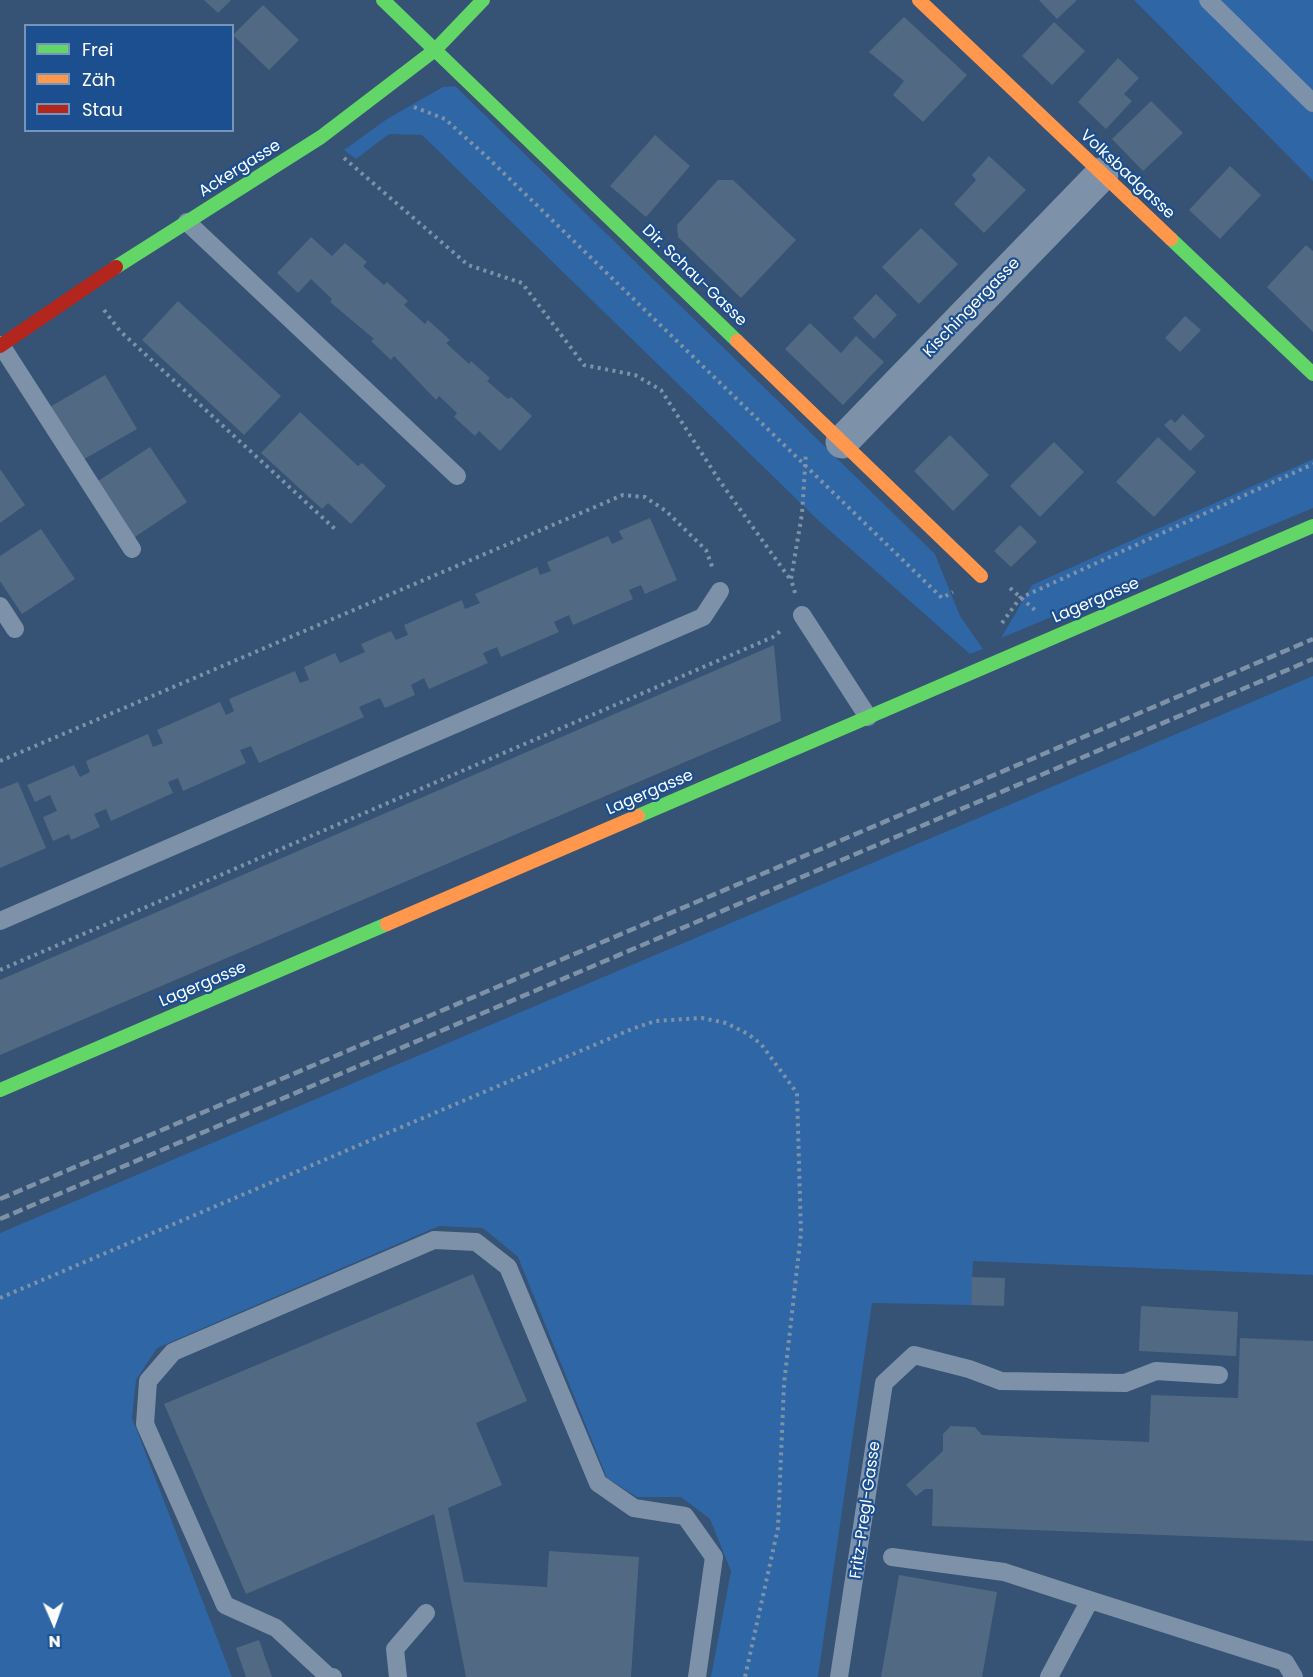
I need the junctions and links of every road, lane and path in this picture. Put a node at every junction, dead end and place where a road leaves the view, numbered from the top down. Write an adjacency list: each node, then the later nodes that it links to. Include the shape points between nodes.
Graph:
1 (383, 0): 5 (street, Dir. Schau-Gasse)
2 (483, 0): 5 (street, Ackergasse)
3 (919, 0): 9 (street, Volksbadgasse)
4 (1208, 0): 7 (lane)
5 (435, 50): 6 (street, Ackergasse); 14 (street, Dir. Schau-Gasse)
6 (380, 93): 8 (street, Ackergasse); 17 (path, via 445,119)
7 (1313, 103)
8 (321, 137): 10 (street, Ackergasse); 23 (path, via 468,266 522,284 584,364 635,375 662,390 719,480)
9 (1102, 174): 13 (street, Volksbadgasse); 15 (street, Kischingergasse)
10 (187, 222): 11 (street, Ackergasse); 18 (lane)
11 (85, 287): 12 (street, Ackergasse); 20 (path, via 120,331)
12 (0, 345): 21 (lane)
13 (1313, 374)
14 (806, 408): 15 (street, Dir. Schau-Gasse); 17 (path)
15 (842, 442): 22 (street, Dir. Schau-Gasse)
16 (1313, 464): 25 (path)
17 (805, 466): 22 (path, via 942,598); 23 (path)
18 (457, 476)
19 (1313, 526): 29 (street, Lagergasse)
20 (336, 530)
21 (132, 549)
22 (981, 576): 25 (path, via 1002,581)
23 (791, 579): 27 (path)
24 (720, 591): 33 (path, via 706,550 666,511 645,497 622,495); 34 (lane, via 703,617)
25 (1020, 598): 29 (path); 31 (path, via 990,640)
26 (0, 606): 28 (lane)
27 (802, 615): 32 (lane)
28 (15, 629)
29 (1061, 634): 31 (street, Lagergasse)
30 (773, 637): 35 (path)
31 (990, 664): 32 (street, Lagergasse)
32 (868, 717): 36 (street, Lagergasse)
33 (0, 760)
34 (0, 921)
35 (0, 970)
36 (0, 1090)
37 (0, 1298): 45 (path, via 632,1029 655,1021 702,1018 726,1023 748,1034 761,1044 797,1093 801,1233 784,1384 778,1528)
38 (1219, 1375): 46 (lane, Fritz-Pregl-Gasse, via 1156,1371 1125,1383 1001,1381 914,1355 885,1383)
39 (892, 1557): 40 (lane, via 1004,1572)
40 (1090, 1600): 47 (lane); 48 (lane, via 1285,1662)
41 (426, 1613): 43 (lane, via 395,1649)
42 (333, 1677): 44 (lane, via 276,1628 225,1605 145,1424 148,1381 172,1352 434,1240 476,1242 507,1267 598,1483 634,1508 685,1516 714,1557)
43 (398, 1677)
44 (697, 1677)
45 (745, 1677)
46 (839, 1677)
47 (1049, 1677)
48 (1294, 1677)

